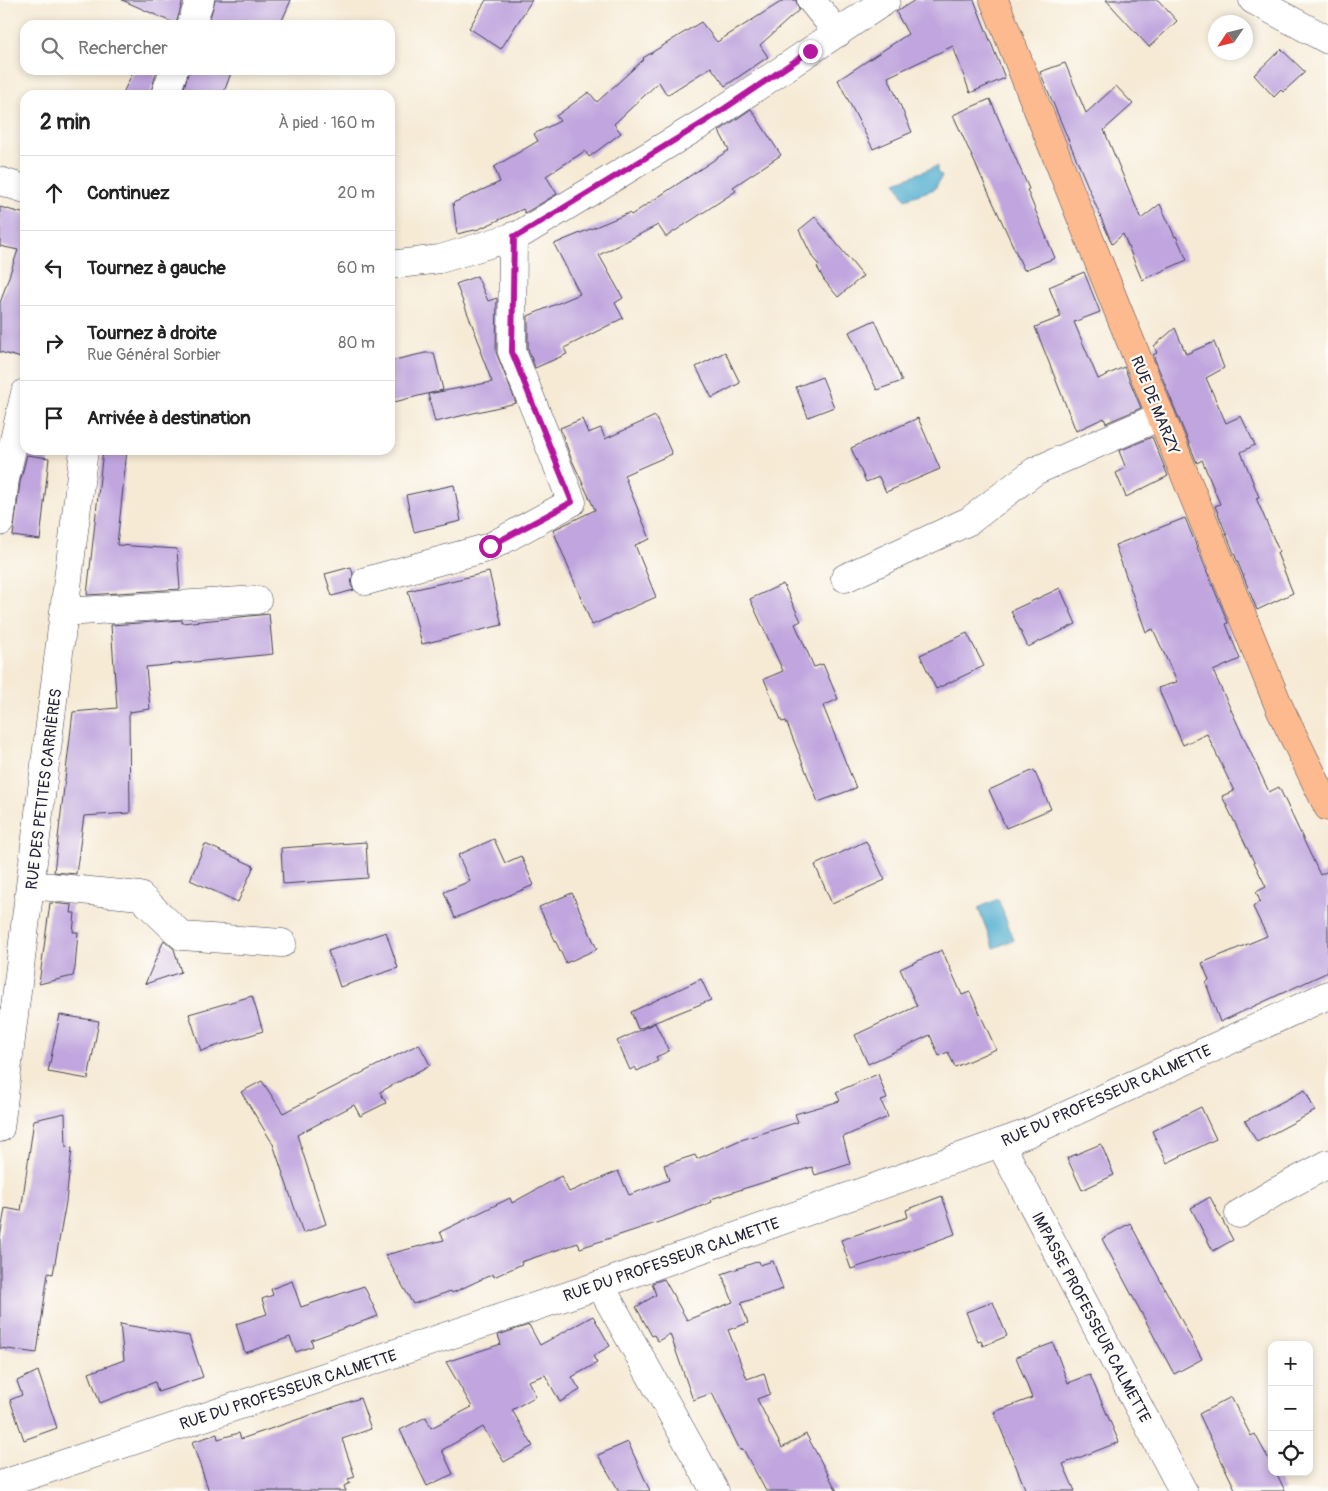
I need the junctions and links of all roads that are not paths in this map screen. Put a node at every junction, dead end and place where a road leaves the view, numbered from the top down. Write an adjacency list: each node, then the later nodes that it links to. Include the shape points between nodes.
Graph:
1 (200, 0): 6 (street)
2 (811, 0): 7 (street)
3 (886, 0): 7 (street)
4 (994, 0): 16 (main road, RUE DE MARZY)
5 (1253, 0): 8 (street)
6 (193, 20)
7 (838, 33): 13 (street, via 706,121)
8 (1328, 40)
9 (172, 75): 10 (street)
10 (167, 90)
11 (0, 180): 12 (street)
12 (20, 187)
13 (514, 236): 14 (street, via 440,259); 20 (street, via 512,352 572,502 490,546)
14 (395, 264)
15 (20, 414): 18 (street, via 5,479)
16 (1160, 416): 19 (street, via 1035,471 969,521); 23 (main road, RUE DE MARZY, via 1280,709)
17 (83, 455): 22 (street, RUE DES PETITES CARRIÈRES)
18 (0, 522)
19 (845, 578)
20 (366, 581)
21 (257, 600): 22 (street)
22 (64, 612): 24 (street, RUE DES PETITES CARRIÈRES)
23 (1328, 807)
24 (31, 885): 25 (street, via 140,896 182,936); 27 (street, RUE DES PETITES CARRIÈRES)
25 (282, 943)
26 (1328, 995): 28 (street, RUE DU PROFESSEUR CALMETTE)
27 (0, 1128)
28 (1000, 1143): 31 (street, RUE DU PROFESSEUR CALMETTE); 34 (street, IMPASSE PROFESSEUR CALMETTE)
29 (1328, 1164): 30 (street)
30 (1239, 1214)
31 (600, 1285): 32 (street, RUE DU PROFESSEUR CALMETTE); 33 (street)
32 (0, 1485)
33 (715, 1491)
34 (1183, 1491)

